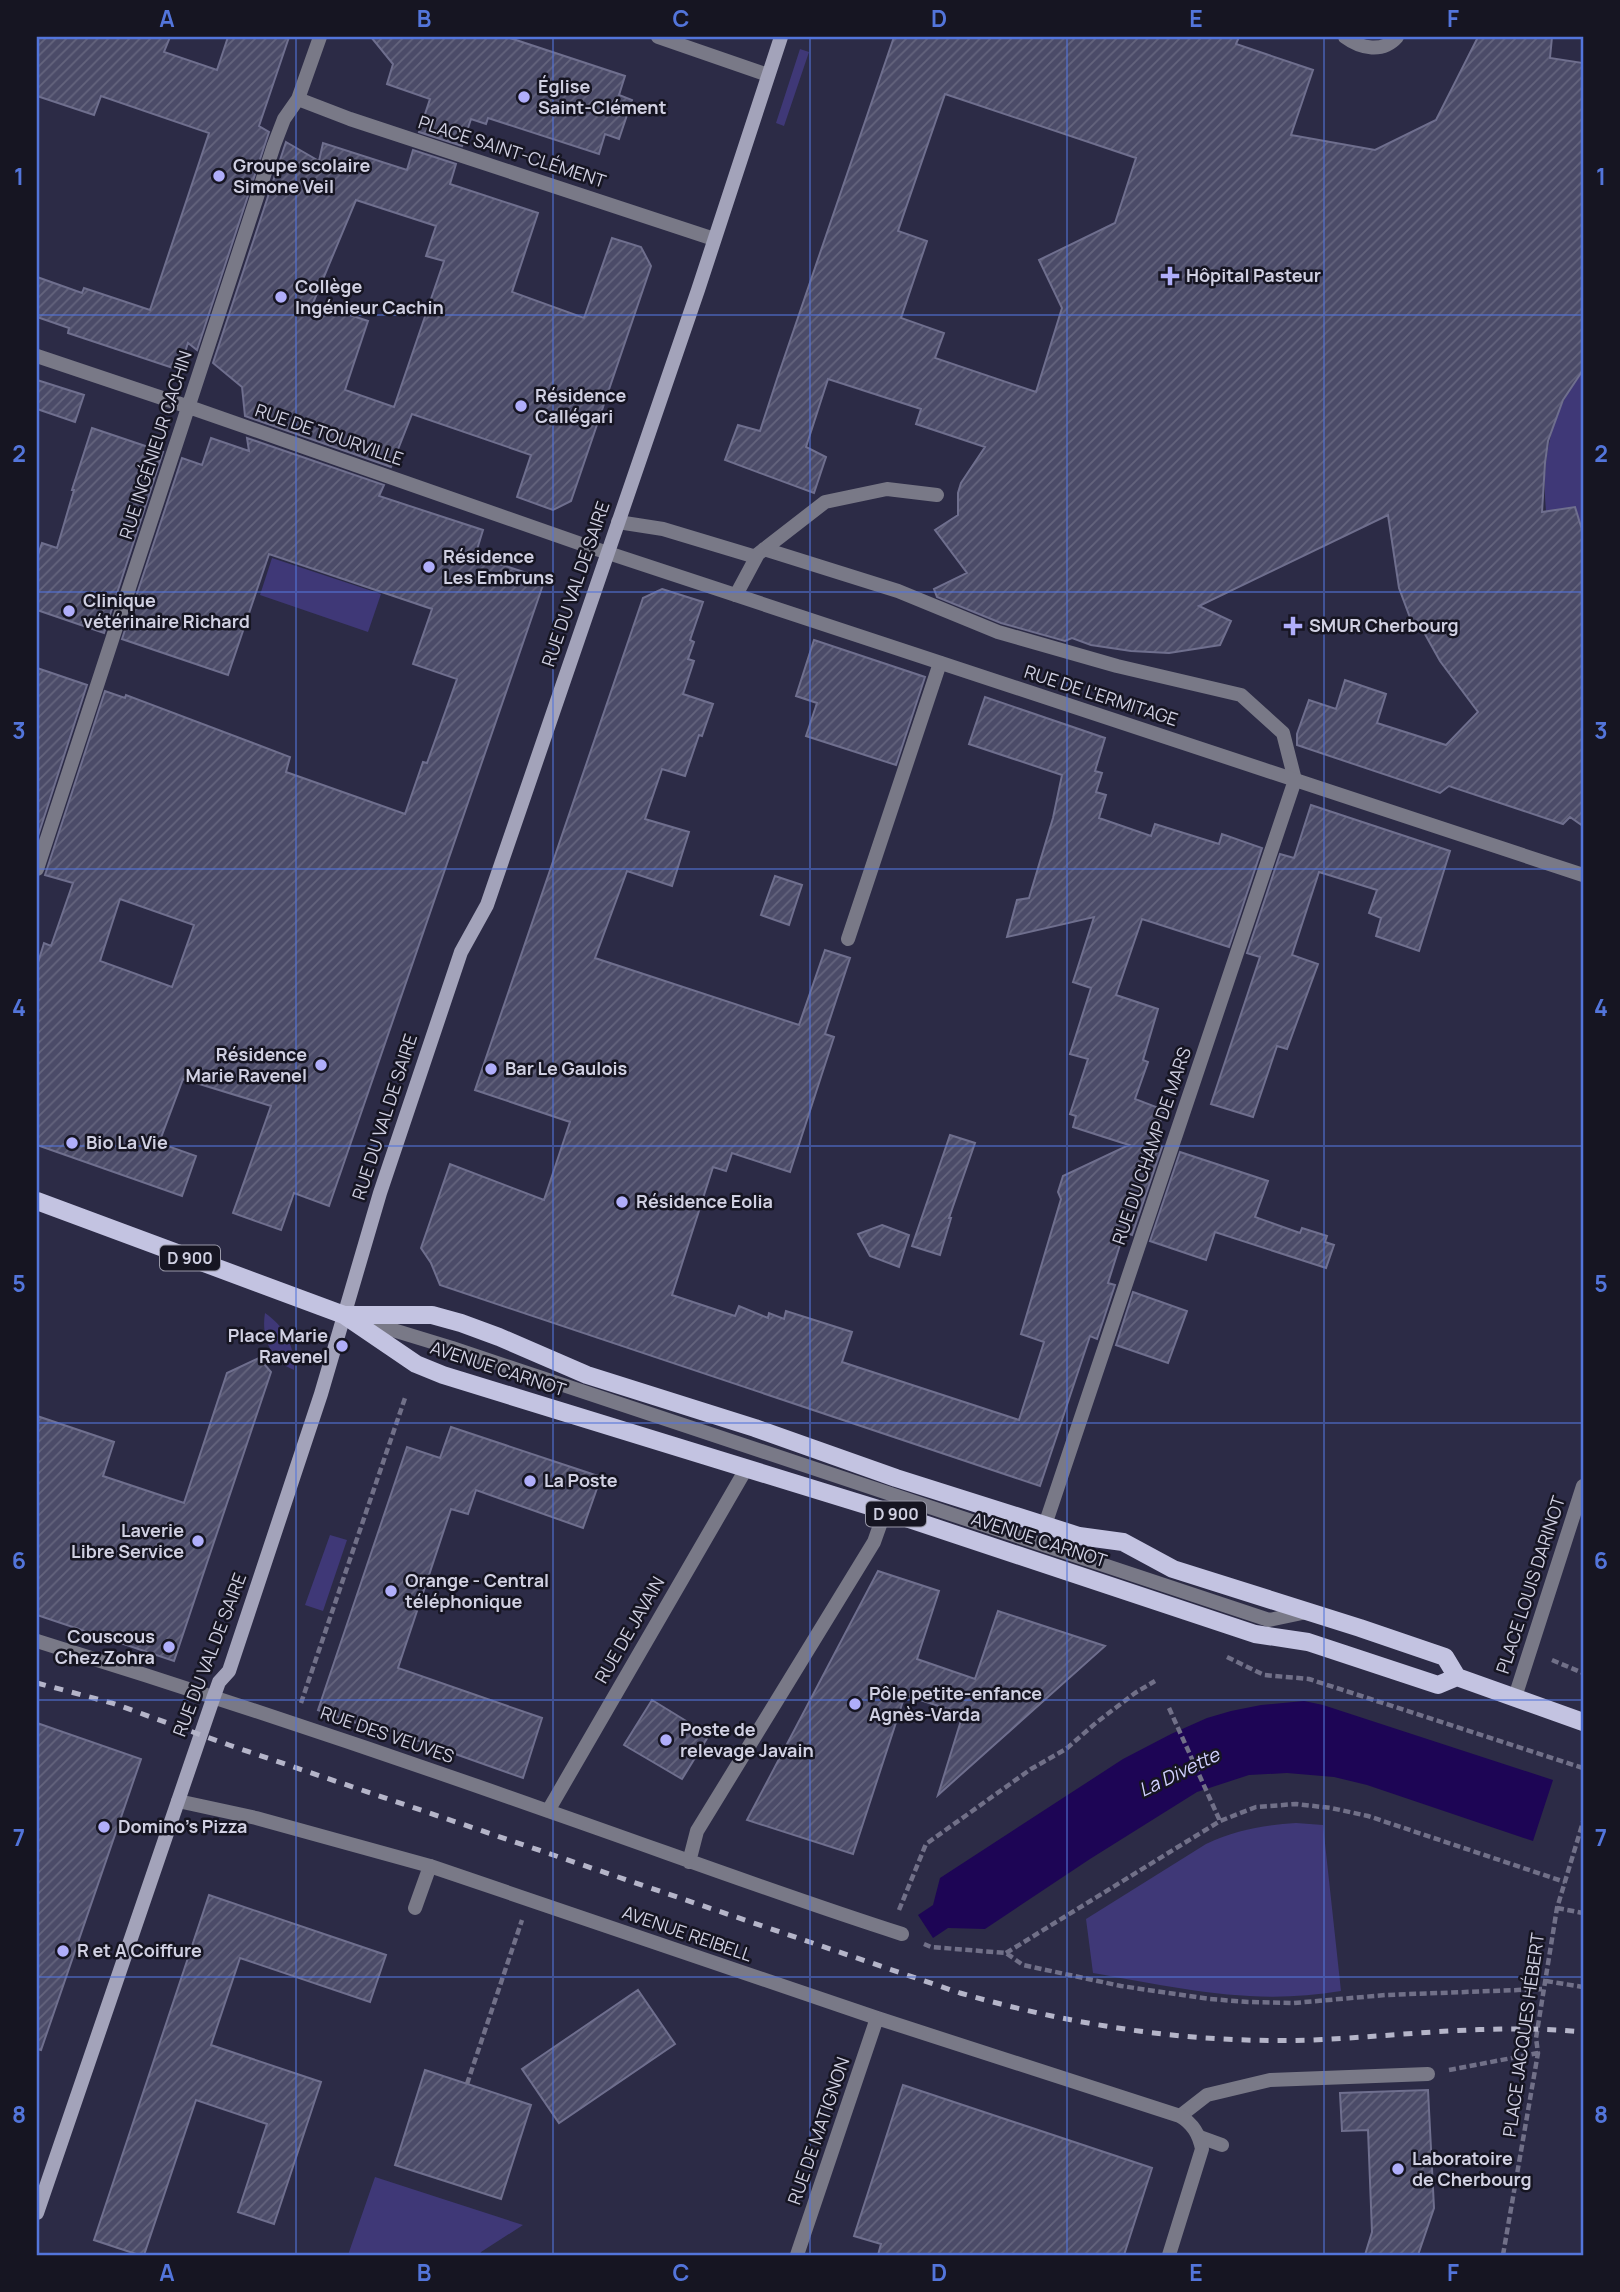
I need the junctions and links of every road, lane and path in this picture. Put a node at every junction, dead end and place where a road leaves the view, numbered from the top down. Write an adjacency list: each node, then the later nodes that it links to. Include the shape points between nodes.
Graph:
1 (320, 37): 7 (street, RUE INGÉNIEUR CACHIN)
2 (658, 37): 6 (street)
3 (781, 37): 6 (main road, RUE DU VAL DE SAIRE)
4 (1345, 37): 5 (street, via 1361,46 1379,48)
5 (1397, 37)
6 (768, 75): 8 (main road, RUE DU VAL DE SAIRE)
7 (298, 99): 8 (street, PLACE SAINT-CLÉMENT); 10 (street, RUE INGÉNIEUR CACHIN, via 274,145)
8 (714, 239): 12 (main road, RUE DU VAL DE SAIRE)
9 (37, 356): 10 (street, RUE DE TOURVILLE)
10 (189, 407): 13 (street, RUE DE TOURVILLE); 18 (street, RUE INGÉNIEUR CACHIN)
11 (937, 495): 14 (street, via 887,489 825,502)
12 (618, 522): 13 (main road, RUE DU VAL DE SAIRE); 14 (street)
13 (607, 552): 15 (street, RUE DE L'ERMITAGE); 22 (main road, RUE DU VAL DE SAIRE, via 486,905 461,952)
14 (760, 553): 15 (street); 17 (street, via 898,592 998,632 1241,695 1283,733)
15 (736, 595): 16 (street, RUE DE L'ERMITAGE)
16 (940, 663): 17 (street, RUE DE L'ERMITAGE); 20 (street)
17 (1295, 780): 19 (street, RUE DE L'ERMITAGE); 27 (street, RUE DU CHAMP DE MARS)
18 (37, 869)
19 (1583, 875)
20 (848, 939)
21 (37, 1200): 22 (main road, D 900)
22 (344, 1315): 24 (main road, AVENUE CARNOT / D 900, via 416,1364 443,1375); 27 (main road, AVENUE CARNOT / D 900, via 432,1315 461,1323 587,1375); 28 (street, via 1269,1619); 35 (main road, RUE DU VAL DE SAIRE, via 229,1671)
23 (405, 1398): 39 (path)
24 (746, 1469): 26 (main road, AVENUE CARNOT / D 900); 42 (street, RUE DE JAVAIN)
25 (1583, 1486): 30 (street, PLACE LOUIS DARINOT)
26 (885, 1511): 33 (main road, AVENUE CARNOT / D 900, via 1255,1634 1308,1642 1438,1685); 45 (street, via 874,1542 697,1831)
27 (1045, 1525): 28 (main road, AVENUE CARNOT / D 900, via 1079,1536 1123,1542 1173,1569)
28 (1307, 1612): 33 (main road, AVENUE CARNOT / D 900, via 1445,1657)
29 (37, 1641): 35 (street, RUE DES VEUVES)
30 (1530, 1650): 32 (path); 36 (street, PLACE LOUIS DARINOT)
31 (1227, 1657): 40 (path, via 1264,1675 1309,1679)
32 (1583, 1673)
33 (1457, 1677): 36 (main road, AVENUE CARNOT / D 900)
34 (1155, 1681): 52 (path, via 1066,1749 926,1844)
35 (214, 1696): 39 (street, RUE DES VEUVES); 41 (main road, RUE DU VAL DE SAIRE)
36 (1515, 1697): 38 (main road, AVENUE CARNOT / D 900)
37 (1168, 1707): 43 (path)
38 (1583, 1722)
39 (294, 1724): 42 (street, RUE DES VEUVES)
40 (1583, 1768)
41 (178, 1801): 46 (street, AVENUE REIBELL); 64 (main road, RUE DU VAL DE SAIRE)
42 (548, 1811): 45 (street, RUE DES VEUVES)
43 (1220, 1821): 47 (path, via 1256,1807 1296,1804 1331,1808 1368,1816); 53 (path)
44 (1583, 1822): 47 (path, PLACE JACQUES HÉBERT)
45 (689, 1862): 52 (street, RUE DES VEUVES)
46 (430, 1866): 48 (street, AVENUE REIBELL); 49 (street)
47 (1565, 1882): 50 (path, PLACE JACQUES HÉBERT)
48 (529, 1899): 57 (street, AVENUE REIBELL); 60 (path)
49 (415, 1908)
50 (1557, 1908): 51 (path); 54 (path, PLACE JACQUES HÉBERT)
51 (1583, 1913)
52 (896, 1932): 53 (path, via 931,1947)
53 (1006, 1953): 56 (path, via 1023,1965 1108,1983 1248,2002)
54 (1546, 1981): 55 (path); 56 (path, PLACE JACQUES HÉBERT)
55 (1583, 1987)
56 (1544, 1989): 58 (path, PLACE JACQUES HÉBERT)
57 (877, 2018): 61 (street, AVENUE REIBELL); 65 (street, RUE DE MATIGNON)
58 (1538, 2053): 59 (path); 67 (path, PLACE JACQUES HÉBERT)
59 (1428, 2074): 61 (street, via 1270,2080 1208,2095)
60 (467, 2084)
61 (1180, 2116): 62 (street)
62 (1200, 2137): 63 (street); 66 (street, via 1202,2156)
63 (1222, 2145)
64 (37, 2213)
65 (797, 2255)
66 (1169, 2255)
67 (1503, 2255)

